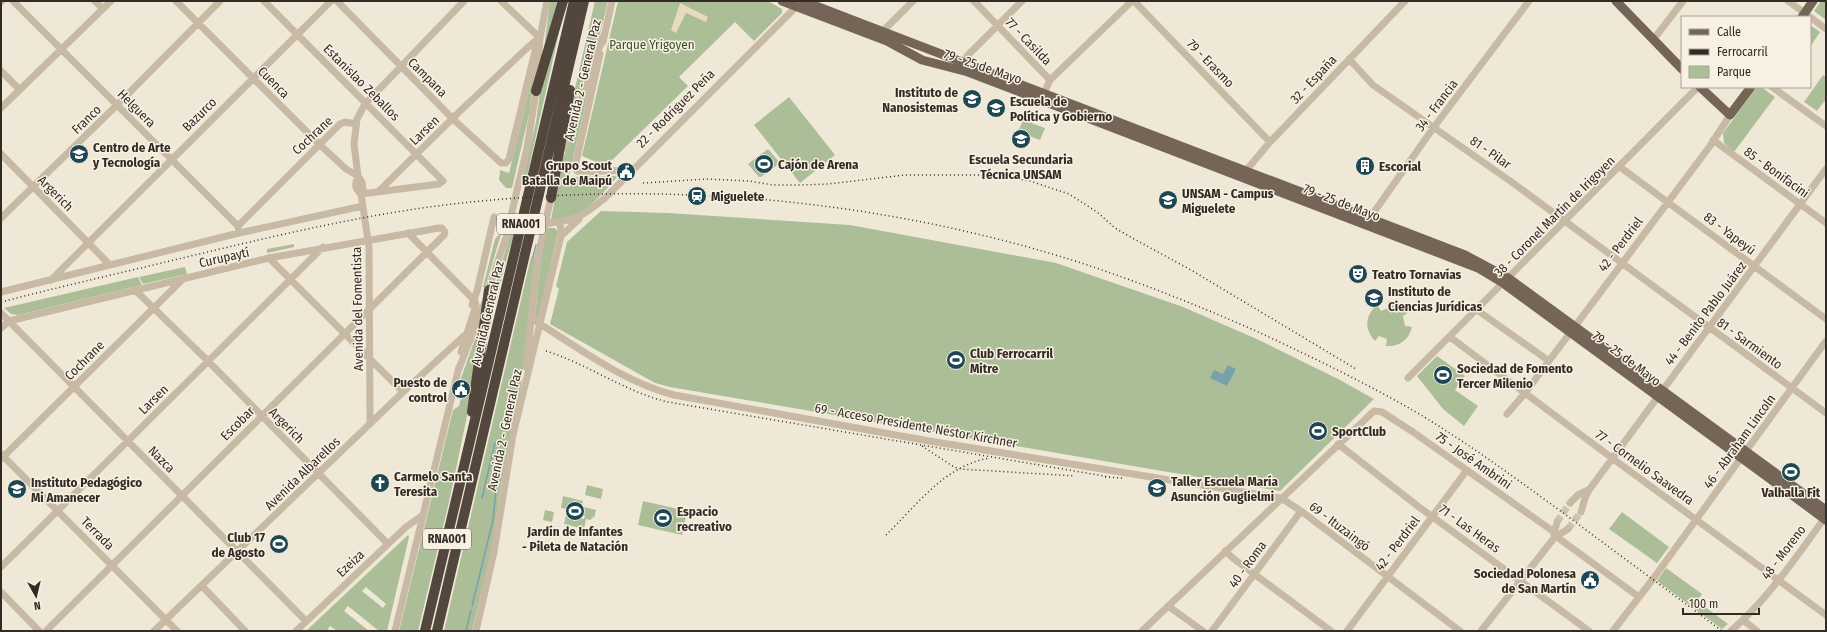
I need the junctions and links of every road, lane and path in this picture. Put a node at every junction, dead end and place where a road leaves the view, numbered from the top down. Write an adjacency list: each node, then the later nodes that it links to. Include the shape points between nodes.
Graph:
1 (13, 1): 40 (street, Helguera)
2 (94, 1): 28 (street)
3 (111, 1): 28 (street)
4 (176, 1): 31 (street, Cuenca)
5 (220, 1): 31 (street, Franco)
6 (264, 1): 34 (street, Estanislao Zeballos)
7 (331, 1): 34 (street, Bazurco)
8 (338, 1): 42 (street, Campana)
9 (464, 1): 42 (street)
10 (501, 1): 38 (street)
11 (547, 1): 38 (street, Avenida General Paz)
12 (563, 1): 53 (highway)
13 (574, 1): 144 (highway, Avenida General Paz / RNA001)
14 (584, 1): 35 (highway, Avenida General Paz / RNA001)
15 (612, 1): 37 (street, Avenida 2 - General Paz)
16 (782, 1): 27 (main road, 79 - 25 de Mayo)
17 (913, 1): 36 (street)
18 (974, 1): 32 (street, 77 - Casilda)
19 (1022, 1): 32 (street)
20 (1133, 1): 47 (street); 64 (street, 79 - Erasmo)
21 (1405, 1): 41 (street, 32 - España)
22 (1529, 1): 62 (street, 34 - Francia)
23 (1616, 1): 39 (main road)
24 (1682, 1): 39 (street)
25 (1788, 1): 29 (street)
26 (1813, 1): 29 (main road)
27 (800, 3): 36 (main road, 79 - 25 de Mayo); 72 (street, 22 - Rodríguez Peña)
28 (103, 9): 40 (street)
29 (1806, 16)
30 (1811, 19): 33 (street)
31 (199, 23): 46 (street, Cuenca); 56 (street, Franco)
32 (997, 25): 43 (street, via 967,56); 47 (street, 77 - Casilda)
33 (1826, 29)
34 (297, 34): 46 (street, Bazurco); 55 (street, Estanislao Zeballos)
35 (577, 34): 78 (highway); 190 (highway, Avenida General Paz / RNA001)
36 (881, 35): 43 (main road, 79 - 25 de Mayo, via 922,60)
37 (603, 37): 72 (street, Avenida 2 - General Paz, via 575,164 576,170); 78 (street, via 565,145)
38 (540, 38): 53 (street, Avenida General Paz); 59 (street, Larsen); 69 (street, Avenida General Paz)
39 (1653, 40): 44 (main road)
40 (61, 49): 52 (street); 56 (street, Helguera)
41 (1349, 59): 62 (street, 81 - Pilar, via 1373,85); 64 (street, 32 - España)
42 (400, 66): 55 (street); 59 (street, Campana)
43 (962, 66): 54 (main road, 79 - 25 de Mayo); 73 (main road, 79 - 25 de Mayo)
44 (1681, 68)
45 (1, 72): 52 (street)
46 (254, 77): 65 (street, Cuenca); 68 (street, Bazurco)
47 (1050, 80): 54 (street)
48 (1698, 88): 70 (street, 38 - Coronel Martín de Irigoyen)
49 (1700, 88): 58 (main road)
50 (1750, 88): 58 (main road, 42 - Perdriel)
51 (1773, 88): 61 (street)
52 (19, 89): 57 (street)
53 (536, 92): 107 (street, Avenida General Paz, via 527,148 511,216)
54 (1044, 93): 73 (main road, 79 - 25 de Mayo)
55 (365, 104): 60 (street, Avenida del Fomentista); 67 (street, Estanislao Zeballos)
56 (117, 105): 68 (street, Helguera); 75 (street, Franco)
57 (1, 108)
58 (1730, 115): 63 (street, 42 - Perdriel)
59 (453, 119): 67 (street, Larsen); 69 (street, Campana, via 499,162)
60 (356, 124): 65 (street, Cochrane, via 340,124); 74 (street, Avenida del Fomentista, via 354,151)
61 (1826, 126)
62 (1434, 127): 85 (street, 34 - Francia); 87 (street, 81 - Pilar)
63 (1714, 140): 79 (street, 42 - Perdriel); 80 (street, 85 - Bonifacini)
64 (1270, 142): 73 (street, 32 - España)
65 (319, 144): 74 (street, Cuenca, via 346,169); 89 (street, Cochrane)
66 (1, 154): 75 (street, Argerich)
67 (417, 154): 76 (street, Larsen); 76 (street, Estanislao Zeballos, via 442,182)
68 (171, 159): 89 (street, Helguera); 95 (street, Bazurco)
69 (506, 163)
70 (1620, 167): 79 (street, 83 - Yapeyú); 87 (street, 38 - Coronel Martín de Irigoyen)
71 (1826, 169): 80 (street, 44 - Benito Pablo Juárez)
72 (630, 170): 82 (street, 22 - Rodríguez Peña)
73 (1244, 174): 85 (main road, 79 - 25 de Mayo)
74 (358, 176): 77 (street, Avenida del Fomentista, via 356,190)
75 (32, 187): 84 (street, Franco); 95 (street, Argerich)
76 (379, 191): 77 (street)
77 (361, 194): 81 (street, Avenida del Fomentista)
78 (551, 198): 114 (street, via 538,256)
79 (1668, 202): 99 (street, 42 - Perdriel); 101 (street, 83 - Yapeyú)
80 (1800, 204): 88 (street, 85 - Bonifacini); 101 (street, 44 - Benito Pablo Juárez)
81 (362, 206): 89 (street, Curupaytí); 94 (street, Avenida del Fomentista)
82 (586, 214): 86 (street, 22 - Rodríguez Peña); 93 (street)
83 (494, 217): 92 (street, Avenida General Paz)
84 (1, 218)
85 (1368, 221): 105 (main road, 79 - 25 de Mayo)
86 (560, 222): 92 (street, 22 - Rodríguez Peña, bridge, via 504,226 496,228); 93 (street, Avenida 2 - General Paz)
87 (1565, 222): 99 (street, 81 - Pilar); 105 (street, 38 - Coronel Martín de Irigoyen)
88 (1826, 223)
89 (239, 230): 100 (street, Curupaytí)
90 (445, 232): 91 (street, Curupaytí, via 439,228); 97 (street, Escobar)
91 (408, 233): 94 (street, Curupaytí); 97 (street)
92 (491, 235): 109 (street, Avenida General Paz)
93 (561, 236): 117 (street, Avenida 2 - General Paz)
94 (368, 239): 96 (street, Curupaytí); 111 (street, Avenida del Fomentista)
95 (88, 242): 100 (street, Argerich); 104 (street, Bazurco)
96 (323, 247): 98 (street, Curupaytí); 103 (street, Larsen)
97 (426, 252): 109 (street); 111 (street, Escobar)
98 (269, 258): 102 (street, Curupaytí); 103 (street)
99 (1622, 263): 118 (street, 81 - Sarmiento); 120 (street, 42 - Perdriel)
100 (110, 265): 104 (street, Curupaytí)
101 (1755, 266): 115 (street, 83 - Yapeyú); 118 (street, 44 - Benito Pablo Juárez)
102 (184, 278): 106 (street, Curupaytí); 110 (street, Cochrane)
103 (291, 279): 121 (street); 128 (street, Larsen)
104 (51, 280): 108 (street, Curupaytí)
105 (1506, 280): 112 (street, 38 - Coronel Martín de Irigoyen); 120 (main road, 79 - 25 de Mayo)
106 (135, 290): 110 (street, Argerich); 116 (street, Curupaytí)
107 (489, 290): 130 (street, Avenida General Paz); 144 (highway, via 472,404)
108 (1, 292)
109 (475, 301): 122 (street, Avenida General Paz)
110 (154, 308): 128 (street, Argerich); 133 (street, Cochrane)
111 (369, 309): 121 (street, Escobar); 127 (street, Avenida del Fomentista)
112 (1477, 310): 125 (street, 38 - Coronel Martín de Irigoyen); 129 (street)
113 (1, 313): 116 (street, Nazca)
114 (531, 314): 117 (street, 69 - Acceso Presidente Néstor Kirchner); 132 (street)
115 (1826, 319)
116 (9, 321): 119 (street); 133 (street, Nazca)
117 (540, 324): 123 (street, Avenida 2 - General Paz); 124 (street, 69 - Acceso Presidente Néstor Kirchner)
118 (1709, 327): 134 (street, 81 - Sarmiento); 137 (street, 44 - Benito Pablo Juárez)
119 (1, 328)
120 (1573, 330): 129 (street, 42 - Perdriel); 137 (main road, 79 - 25 de Mayo)
121 (345, 333): 127 (street); 140 (street, Escobar)
122 (467, 333): 130 (street, Avenida General Paz); 135 (street, Avenida Albarellos)
123 (537, 336): 124 (street, 69 - Acceso Presidente Néstor Kirchner, via 546,332); 132 (street, Avenida 2 - General Paz)
124 (560, 337): 152 (street, 69 - Acceso Presidente Néstor Kirchner, via 636,381 674,395 929,441)
125 (1450, 337): 131 (street, 38 - Coronel Martín de Irigoyen); 136 (street, 77 - Cornelio Saavedra)
126 (1826, 341): 134 (street, 46 - Abraham Lincoln)
127 (370, 358): 135 (street); 141 (street, Avenida del Fomentista)
128 (208, 361): 140 (street, Argerich); 142 (street, Larsen)
129 (1549, 361): 136 (street, 42 - Perdriel)
130 (458, 371): 157 (street, Avenida General Paz)
131 (1408, 378)
132 (525, 383): 191 (street, Avenida 2 - General Paz, via 508,462 494,552)
133 (74, 387): 142 (street, Nazca); 146 (street, Cochrane)
134 (1792, 388): 138 (street, 81 - Sarmiento); 145 (street, 46 - Abraham Lincoln)
135 (403, 392): 141 (street, Avenida Albarellos)
136 (1525, 393): 139 (street, 42 - Perdriel); 147 (street, 77 - Cornelio Saavedra)
137 (1659, 393): 145 (main road, 79 - 25 de Mayo); 147 (street, 44 - Benito Pablo Juárez)
138 (1826, 413)
139 (1507, 414)
140 (261, 416): 149 (street, Argerich); 151 (street, Escobar)
141 (370, 424): 149 (street, Avenida Albarellos)
142 (127, 442): 151 (street, Nazca); 154 (street, Larsen)
143 (1338, 444): 148 (street, 75 - José Ambrini, via 1372,413 1378,411); 152 (street); 158 (street, 71 - Las Heras)
144 (469, 448): 189 (highway, Avenida General Paz / RNA001)
145 (1743, 454): 159 (main road, 79 - 25 de Mayo); 160 (street, 46 - Abraham Lincoln)
146 (2, 456): 154 (street, Terrada)
147 (1612, 458): 150 (street, 44 - Benito Pablo Juárez); 160 (street, 77 - Cornelio Saavedra)
148 (1467, 470): 158 (street, 42 - Perdriel); 163 (street, 75 - José Ambrini)
149 (318, 473): 164 (street, Argerich); 166 (street, Avenida Albarellos)
150 (1589, 490): 153 (street, 44 - Benito Pablo Juárez); 156 (street, 44 - Benito Pablo Juárez)
151 (182, 496): 166 (street, Nazca); 167 (street, Escobar)
152 (1281, 498): 155 (street, 69 - Ituzaingó); 165 (street)
153 (1570, 503)
154 (58, 511): 167 (street, Terrada); 168 (street, Larsen)
155 (1300, 511): 169 (street, 40 - Roma); 170 (street, 69 - Ituzaingó)
156 (1581, 512)
157 (423, 515): 164 (street, Ezeiza); 188 (street, Avenida General Paz)
158 (1433, 516): 170 (street, 42 - Perdriel); 172 (street, 71 - Las Heras)
159 (1826, 516): 171 (street, 48 - Moreno)
160 (1696, 520): 171 (street, 77 - Cornelio Saavedra); 175 (street, 46 - Abraham Lincoln)
161 (1557, 522): 163 (street)
162 (1568, 529): 163 (street)
163 (1555, 536): 172 (street); 175 (street, 75 - José Ambrini)
164 (388, 544): 180 (street, Ezeiza)
165 (1225, 551): 169 (street); 176 (street)
166 (237, 552): 173 (street, Avenida Albarellos); 180 (street, Nazca)
167 (112, 565): 178 (street, Terrada); 183 (street, Escobar)
168 (1, 567)
169 (1254, 574): 193 (street, 40 - Roma); 194 (street)
170 (1387, 577): 195 (street, 42 - Perdriel); 196 (street, 69 - Ituzaingó)
171 (1778, 580): 177 (street, 77 - Cornelio Saavedra); 179 (street, 48 - Moreno)
172 (1522, 581): 197 (street); 198 (street, 71 - Las Heras)
173 (202, 586): 178 (street, Avenida Albarellos); 186 (street)
174 (1, 592): 182 (street)
175 (1639, 597): 199 (street, 46 - Abraham Lincoln)
176 (1168, 606): 181 (street); 192 (street)
177 (1826, 615)
178 (166, 620): 184 (street, Avenida Albarellos); 185 (street, Terrada)
179 (1743, 620): 200 (street, 48 - Moreno); 201 (street)
180 (306, 621): 187 (street, Ezeiza)
181 (1147, 629)
182 (38, 631)
183 (46, 631)
184 (154, 631)
185 (177, 631)
186 (245, 631)
187 (296, 631)
188 (395, 631)
189 (426, 631)
190 (437, 631)
191 (476, 631)
192 (1203, 631)
193 (1212, 631)
194 (1332, 631)
195 (1347, 631)
196 (1460, 631)
197 (1481, 631)
198 (1589, 631)
199 (1613, 631)
200 (1730, 631)
201 (1757, 631)

